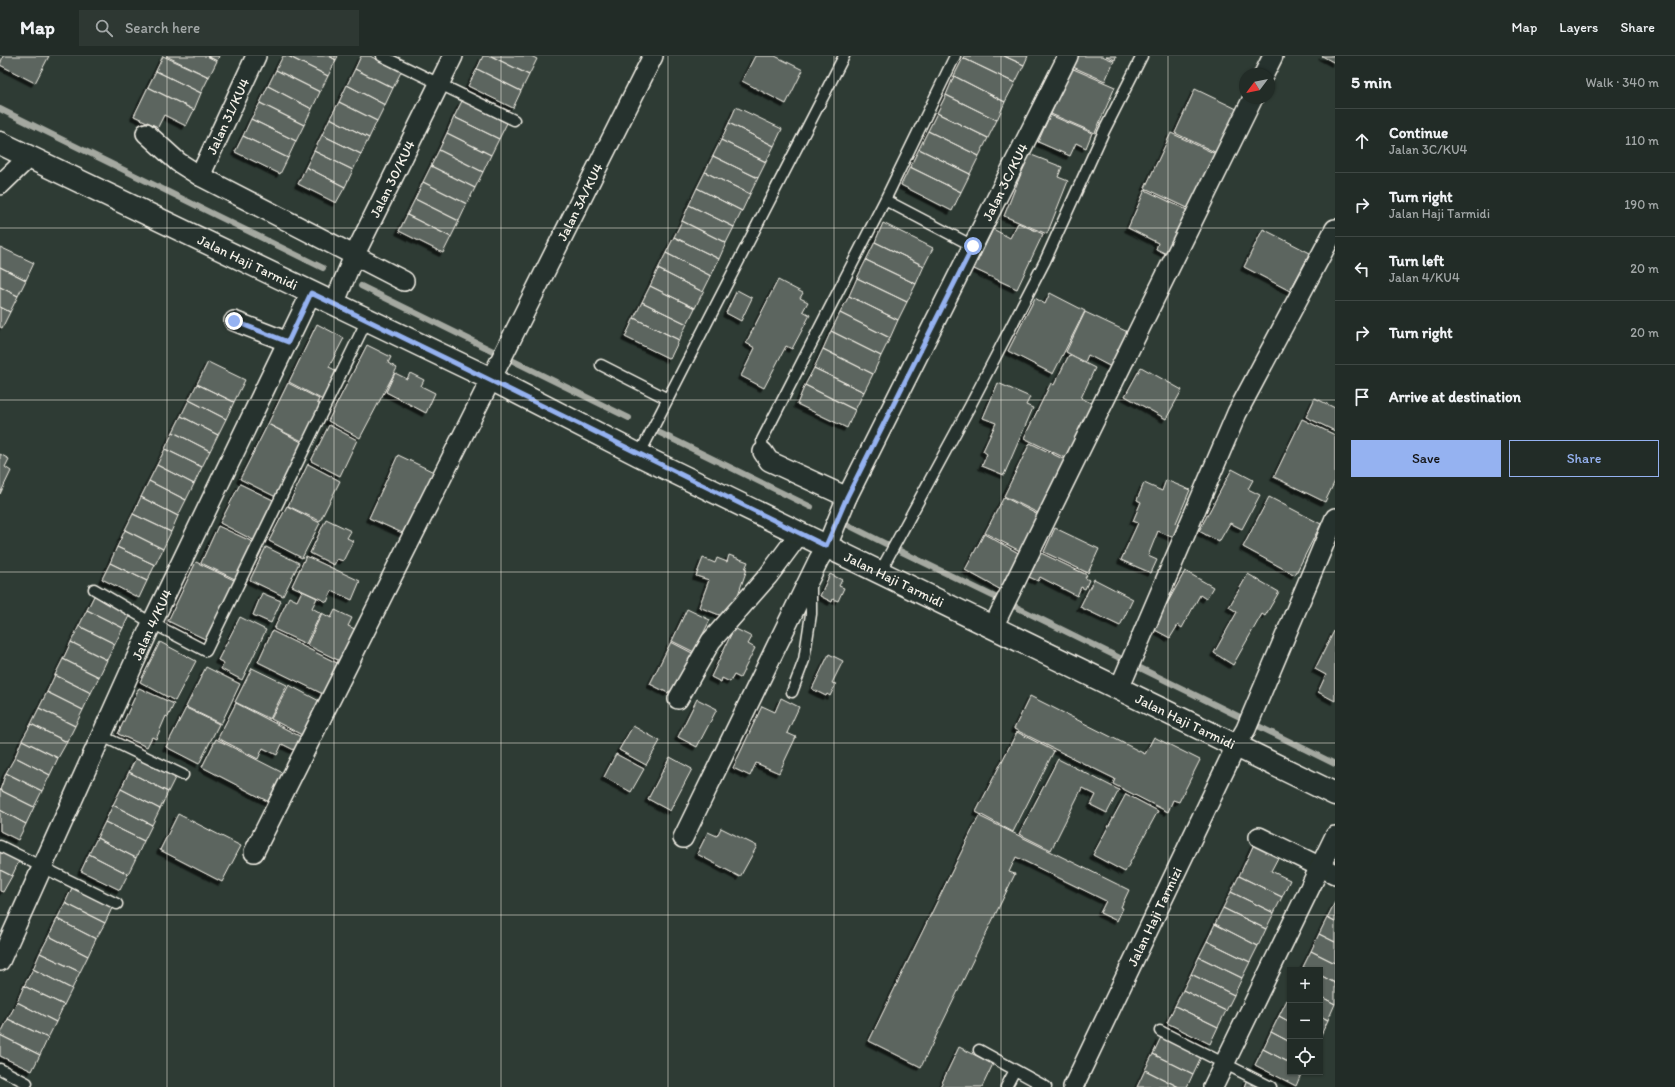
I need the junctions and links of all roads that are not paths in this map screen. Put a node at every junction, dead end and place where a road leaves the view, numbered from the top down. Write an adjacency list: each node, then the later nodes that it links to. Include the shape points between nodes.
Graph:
1 (256, 56): 17 (street, Jalan 31/KU4)
2 (382, 56): 11 (lane)
3 (453, 56): 11 (street, Jalan 30/KU4)
4 (653, 56): 29 (street, Jalan 3A/KU4)
5 (844, 56): 31 (lane)
6 (955, 56): 19 (lane)
7 (1068, 56): 21 (street, Jalan 3C/KU4)
8 (1142, 56): 38 (lane, via 1104,131 1045,261)
9 (1273, 56): 10 (street)
10 (1267, 68)
11 (439, 85): 13 (lane); 22 (street, Jalan 30/KU4)
12 (1250, 104): 42 (street)
13 (514, 120)
14 (146, 133): 17 (street, via 178,162)
15 (0, 143): 16 (street, Jalan Haji Tarmidi)
16 (29, 157): 18 (street); 24 (street, Jalan Haji Tarmidi)
17 (200, 176): 22 (street)
18 (0, 185)
19 (885, 200): 21 (lane); 32 (lane, via 762,440)
20 (1335, 229): 43 (street, via 1238,414 1141,634)
21 (973, 246): 34 (street, Jalan 3C/KU4)
22 (354, 256): 23 (street); 25 (street, Jalan 30/KU4)
23 (404, 281)
24 (311, 293): 25 (street, Jalan Haji Tarmidi); 28 (street, Jalan 4/KU4)
25 (334, 304): 26 (street, Jalan Haji Tarmidi)
26 (367, 320): 29 (street, Jalan Haji Tarmidi); 41 (lane, via 206,651)
27 (234, 321): 28 (street)
28 (288, 342): 41 (street, Jalan 4/KU4)
29 (499, 364): 33 (street, Jalan Haji Tarmidi); 54 (street, Jalan 3A/KU4)
30 (601, 365): 31 (lane)
31 (668, 399): 33 (lane)
32 (763, 452): 34 (street, via 769,461)
33 (639, 455): 36 (street, Jalan Haji Tarmidi)
34 (847, 497): 37 (street, Jalan 3C/KU4)
35 (1335, 518): 47 (street, Jalan Haji Tarmizi, via 1264,690)
36 (800, 533): 37 (street, Jalan Haji Tarmidi); 45 (street, via 768,576 711,641)
37 (826, 546): 38 (street, Jalan Haji Tarmidi); 39 (street, Jalan 3C/KU4)
38 (880, 572): 42 (street, Jalan Haji Tarmidi)
39 (810, 576): 44 (lane, via 811,614 804,660); 52 (street, Jalan 3C/KU4)
40 (94, 589): 41 (lane)
41 (152, 623): 46 (street, Jalan 4/KU4)
42 (992, 627): 43 (street, Jalan Haji Tarmidi)
43 (1123, 681): 47 (street, Jalan Haji Tarmidi)
44 (792, 692)
45 (678, 699)
46 (102, 736): 48 (lane); 55 (street, Jalan 4/KU4)
47 (1236, 746): 49 (street, Jalan Haji Tarmidi); 67 (street, Jalan Haji Tarmizi)
48 (183, 775)
49 (1333, 789)
50 (1335, 836): 56 (street)
51 (1259, 837): 56 (street)
52 (683, 838)
53 (0, 846): 55 (lane)
54 (254, 852)
55 (43, 867): 57 (lane); 58 (street, Jalan 4/KU4)
56 (1328, 870): 61 (street)
57 (117, 904)
58 (0, 961)
59 (1160, 1031): 61 (lane)
60 (979, 1050): 63 (lane)
61 (1224, 1064): 68 (street); 69 (lane)
62 (0, 1069): 64 (lane)
63 (1015, 1070): 65 (lane); 66 (lane)
64 (28, 1083)
65 (1006, 1087)
66 (1046, 1087)
67 (1073, 1087)
68 (1213, 1087)
69 (1270, 1087)

